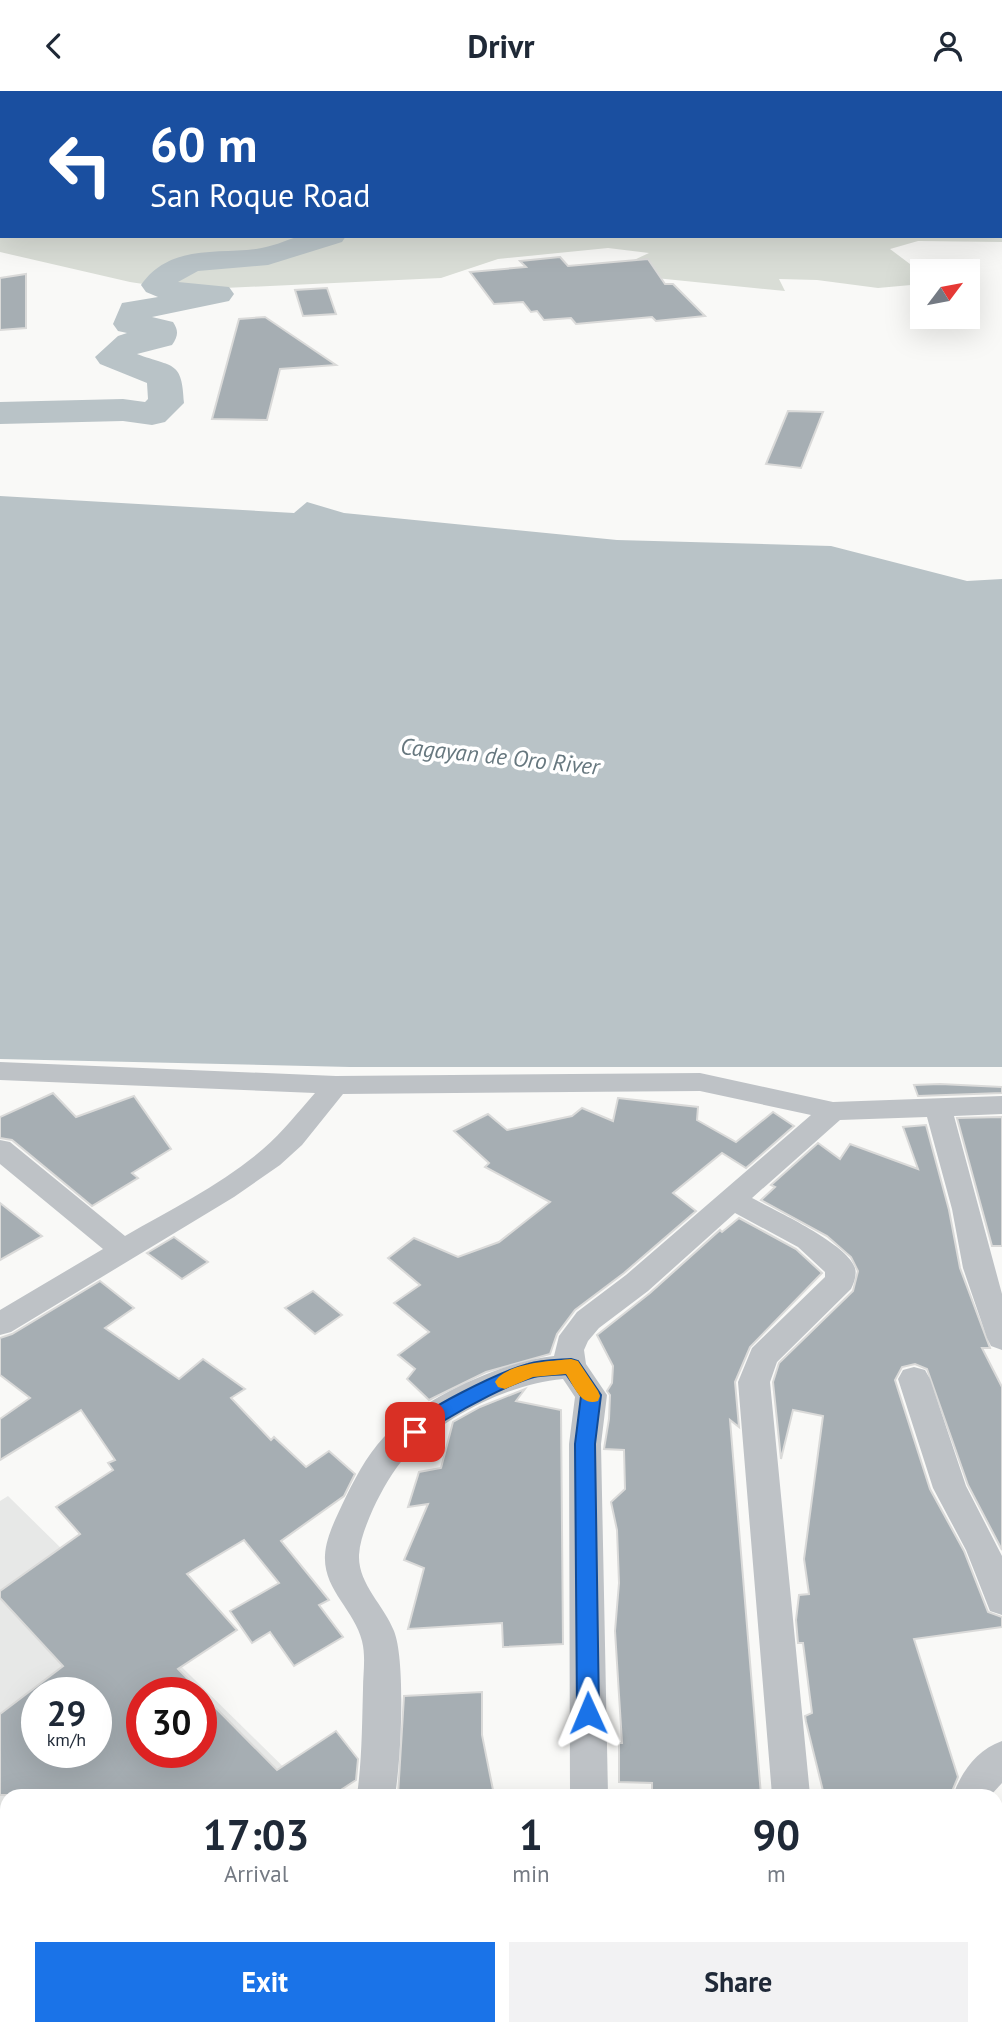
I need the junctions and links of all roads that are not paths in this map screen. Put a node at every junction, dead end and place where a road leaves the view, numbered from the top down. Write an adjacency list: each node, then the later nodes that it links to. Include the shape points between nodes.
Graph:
1 (0, 1071): 2 (street)
2 (336, 1085): 5 (street, via 701,1082); 8 (street, via 270,1158)
3 (1002, 1105): 4 (street)
4 (939, 1108): 5 (street); 10 (street, via 978,1268)
5 (833, 1111): 7 (street)
6 (0, 1149): 8 (street)
7 (733, 1201): 11 (street, via 588,1320 574,1336 569,1350); 17 (street, via 808,1240 840,1268 841,1282 763,1356 754,1382)
8 (123, 1250): 9 (street)
9 (5, 1313)
10 (1002, 1338)
11 (571, 1366): 15 (street, via 530,1370 436,1416 394,1447 359,1502 342,1556 349,1590 367,1612 380,1642 382,1764); 16 (street, via 591,1395 585,1444)
12 (914, 1379): 13 (street, via 950,1488 982,1548)
13 (1002, 1600)
14 (1002, 1758): 18 (street)
15 (377, 1789)
16 (589, 1789)
17 (790, 1789)
18 (975, 1789)

